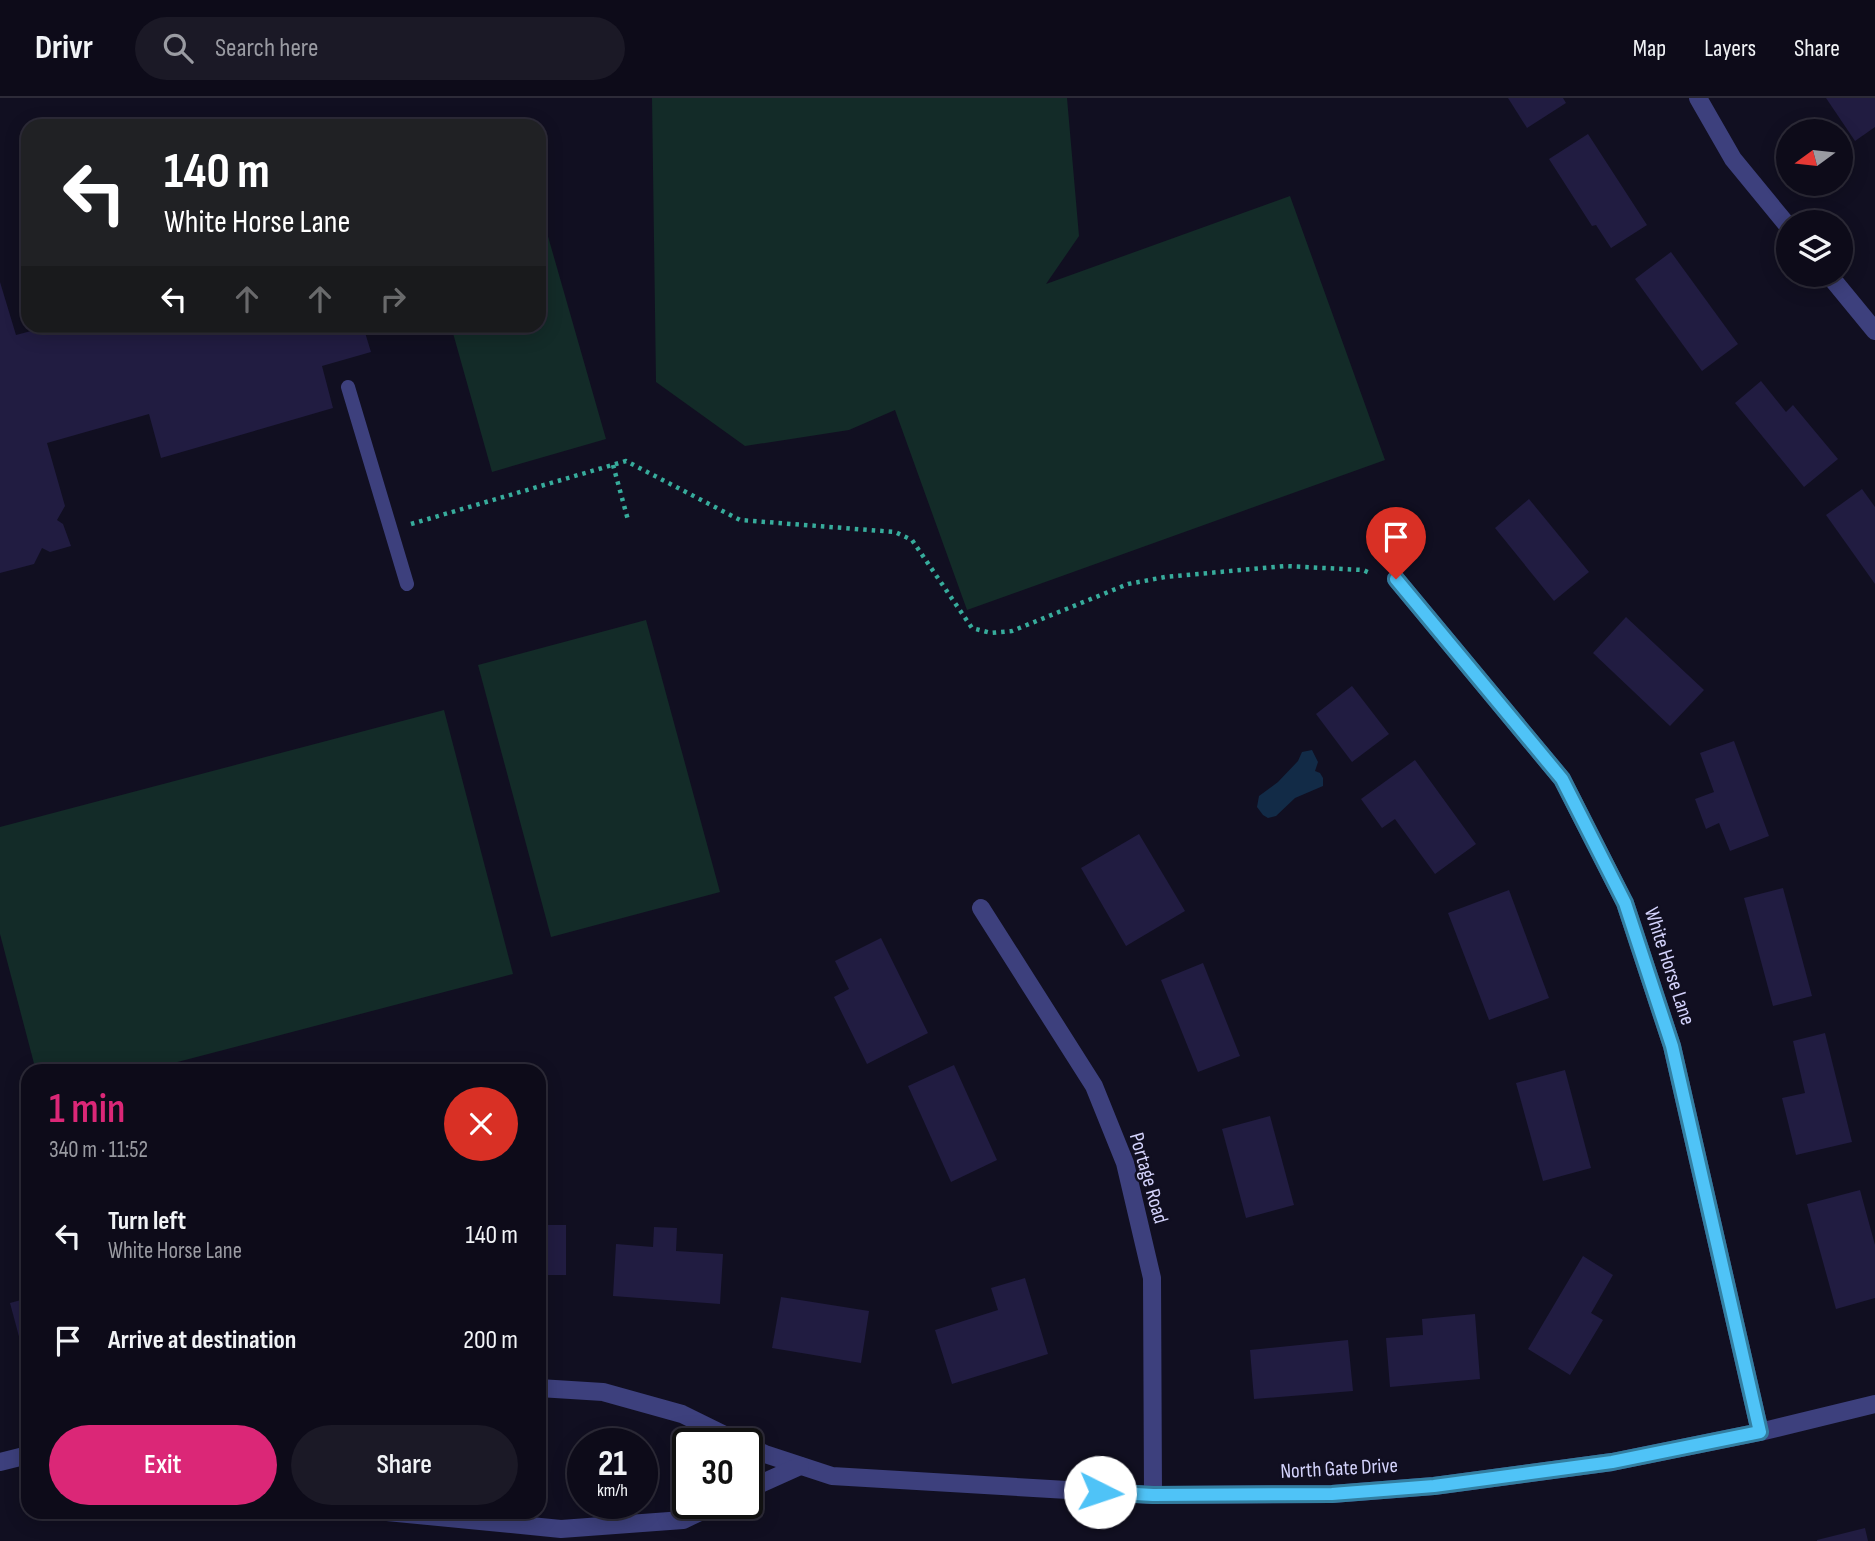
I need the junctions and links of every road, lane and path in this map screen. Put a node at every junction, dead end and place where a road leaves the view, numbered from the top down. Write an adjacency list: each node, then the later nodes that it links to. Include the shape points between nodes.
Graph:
1 (1698, 98): 2 (street, via 1733,159)
2 (1776, 211)
3 (1839, 287): 4 (street)
4 (1875, 331)
5 (348, 387): 8 (lane)
6 (613, 465): 7 (path); 8 (path); 9 (path, via 626,461 740,520 895,532 912,540 972,628 991,634 1012,631 1128,584 1165,577 1285,566 1363,570)
7 (628, 520)
8 (390, 530): 10 (lane)
9 (1396, 579): 15 (street, White Horse Lane, via 1562,779 1625,903 1672,1046)
10 (407, 584)
11 (981, 908): 21 (street, Portage Road, via 1094,1086 1125,1163 1152,1278)
12 (546, 1388): 14 (street, North Gate Drive, via 603,1392 682,1414)
13 (1875, 1404): 15 (street, North Gate Drive)
14 (710, 1428)
15 (1760, 1432): 21 (street, North Gate Drive, via 1612,1462 1434,1486 1332,1494)
16 (763, 1452): 19 (street, North Gate Drive)
17 (21, 1457): 18 (street)
18 (0, 1462)
19 (800, 1466): 20 (street); 21 (street, North Gate Drive, via 832,1476)
20 (763, 1483)
21 (1153, 1495)
22 (459, 1519): 23 (street, via 561,1529)
23 (685, 1519)

